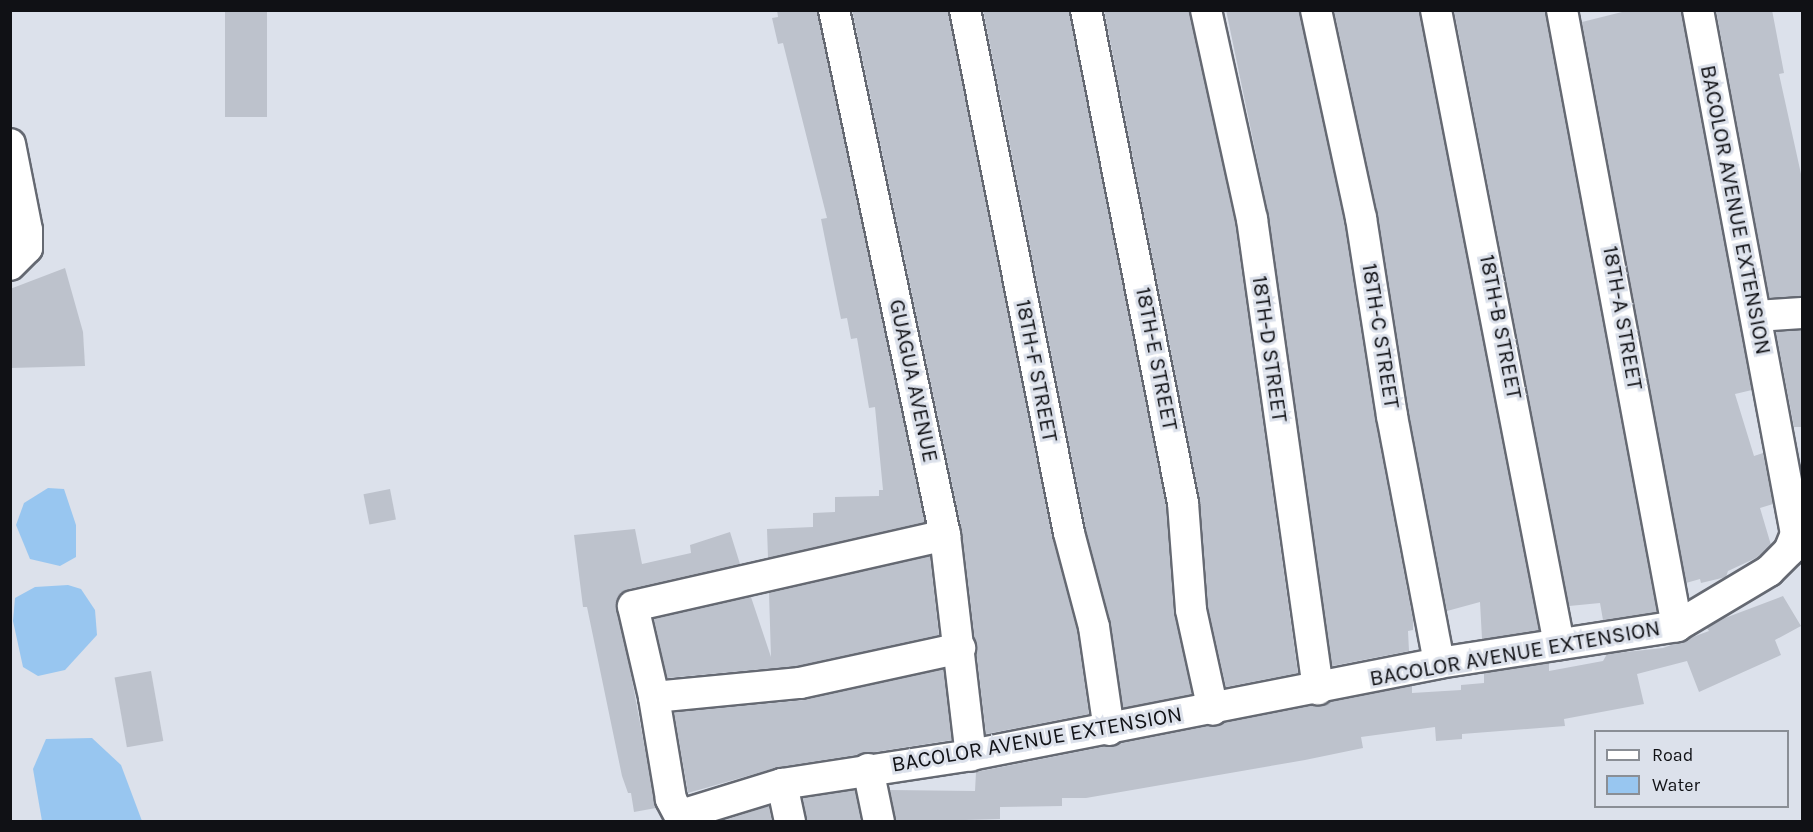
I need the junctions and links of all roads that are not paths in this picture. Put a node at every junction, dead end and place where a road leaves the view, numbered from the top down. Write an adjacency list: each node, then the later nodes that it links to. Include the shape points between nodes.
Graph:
1 (834, 10): 13 (street, GUAGUA AVENUE)
2 (966, 10): 21 (street, 18TH-F STREET, via 1069,533 1094,627)
3 (1086, 10): 20 (street, 18TH-E STREET, via 1183,502 1191,610)
4 (1206, 10): 18 (street, 18TH-D STREET, via 1252,219)
5 (1316, 10): 17 (street, 18TH-C STREET, via 1361,218 1392,417)
6 (1436, 10): 15 (street, 18TH-B STREET)
7 (1562, 10): 14 (street, 18TH-A STREET)
8 (1698, 10): 12 (street, BACOLOR AVENUE EXTENSION)
9 (10, 144): 10 (street, via 27,248)
10 (10, 265)
11 (1803, 313): 12 (street)
12 (1756, 316): 14 (street, BACOLOR AVENUE EXTENSION, via 1796,534 1789,551 1769,572)
13 (945, 535): 16 (street, GUAGUA AVENUE); 19 (street, via 633,606)
14 (1677, 626): 15 (street, BACOLOR AVENUE EXTENSION)
15 (1559, 644): 17 (street, BACOLOR AVENUE EXTENSION)
16 (960, 648): 19 (street, via 800,683); 22 (street, GUAGUA AVENUE)
17 (1439, 663): 18 (street, BACOLOR AVENUE EXTENSION)
18 (1318, 689): 20 (street, BACOLOR AVENUE EXTENSION)
19 (654, 697): 25 (street, via 671,799)
20 (1213, 710): 21 (street, BACOLOR AVENUE EXTENSION)
21 (1109, 730): 22 (street, BACOLOR AVENUE EXTENSION)
22 (971, 755): 23 (street, BACOLOR AVENUE EXTENSION)
23 (868, 769): 24 (street, BACOLOR AVENUE EXTENSION); 27 (street)
24 (782, 784): 25 (street, BACOLOR AVENUE EXTENSION); 26 (street)
25 (682, 818)
26 (790, 822)
27 (879, 822)

